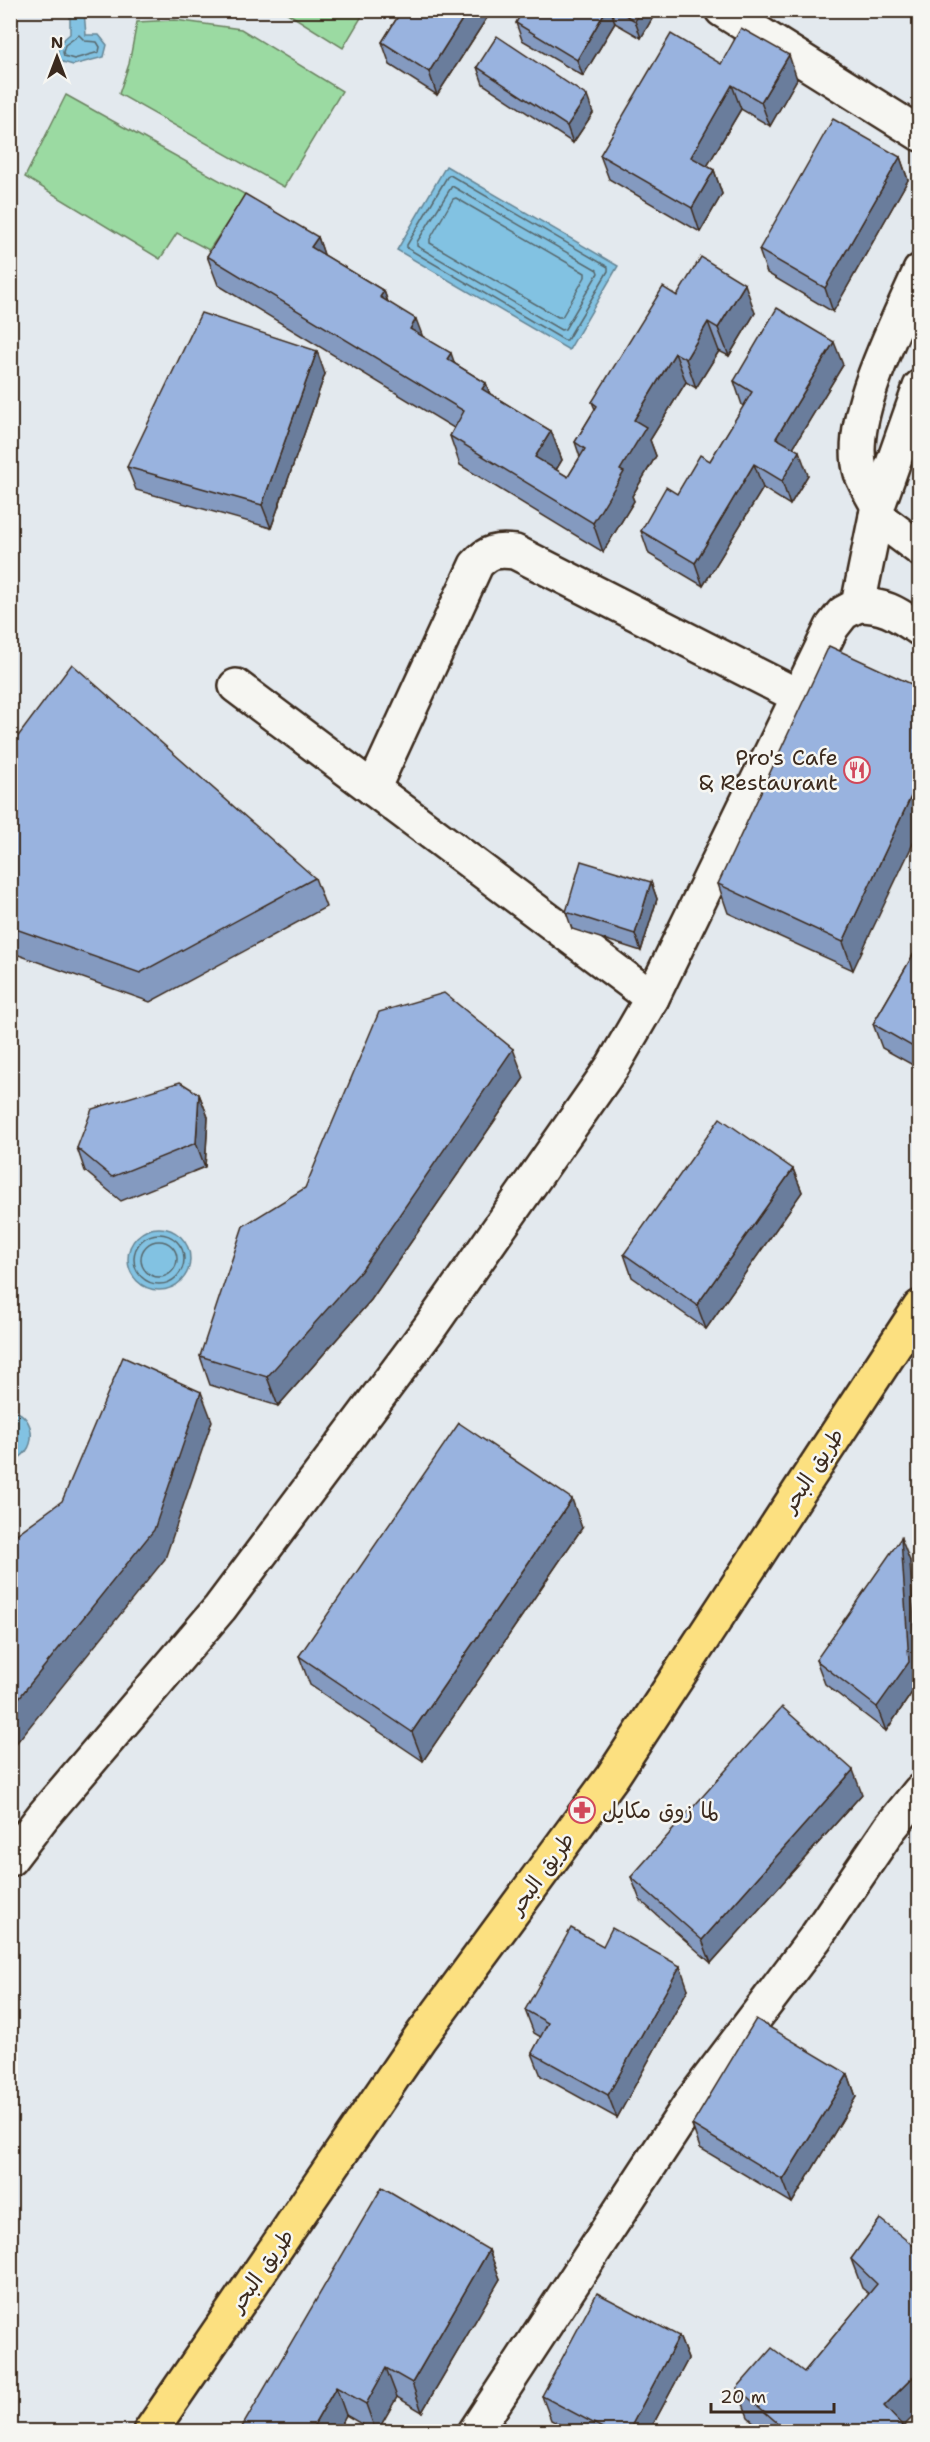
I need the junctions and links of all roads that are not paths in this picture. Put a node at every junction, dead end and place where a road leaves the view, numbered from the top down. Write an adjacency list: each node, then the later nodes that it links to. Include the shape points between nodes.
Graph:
1 (722, 10): 2 (street)
2 (920, 134)
3 (920, 271): 5 (street, via 865,401 860,424 861,473)
4 (920, 387): 5 (street)
5 (877, 511): 6 (street); 7 (street)
6 (920, 549)
7 (858, 605): 8 (street, via 894,611); 10 (street, via 832,627)
8 (920, 629)
9 (236, 686): 11 (street)
10 (798, 696): 11 (street, via 515,552 499,550 486,554 476,565); 12 (street)
11 (374, 789): 12 (street)
12 (652, 998): 15 (street, via 612,1067 414,1349 220,1608)
13 (920, 1306): 16 (main road, طريق البحر, via 612,1777 419,2039)
14 (920, 1791): 17 (street, via 692,2101)
15 (10, 1859)
16 (150, 2432)
17 (475, 2432)

